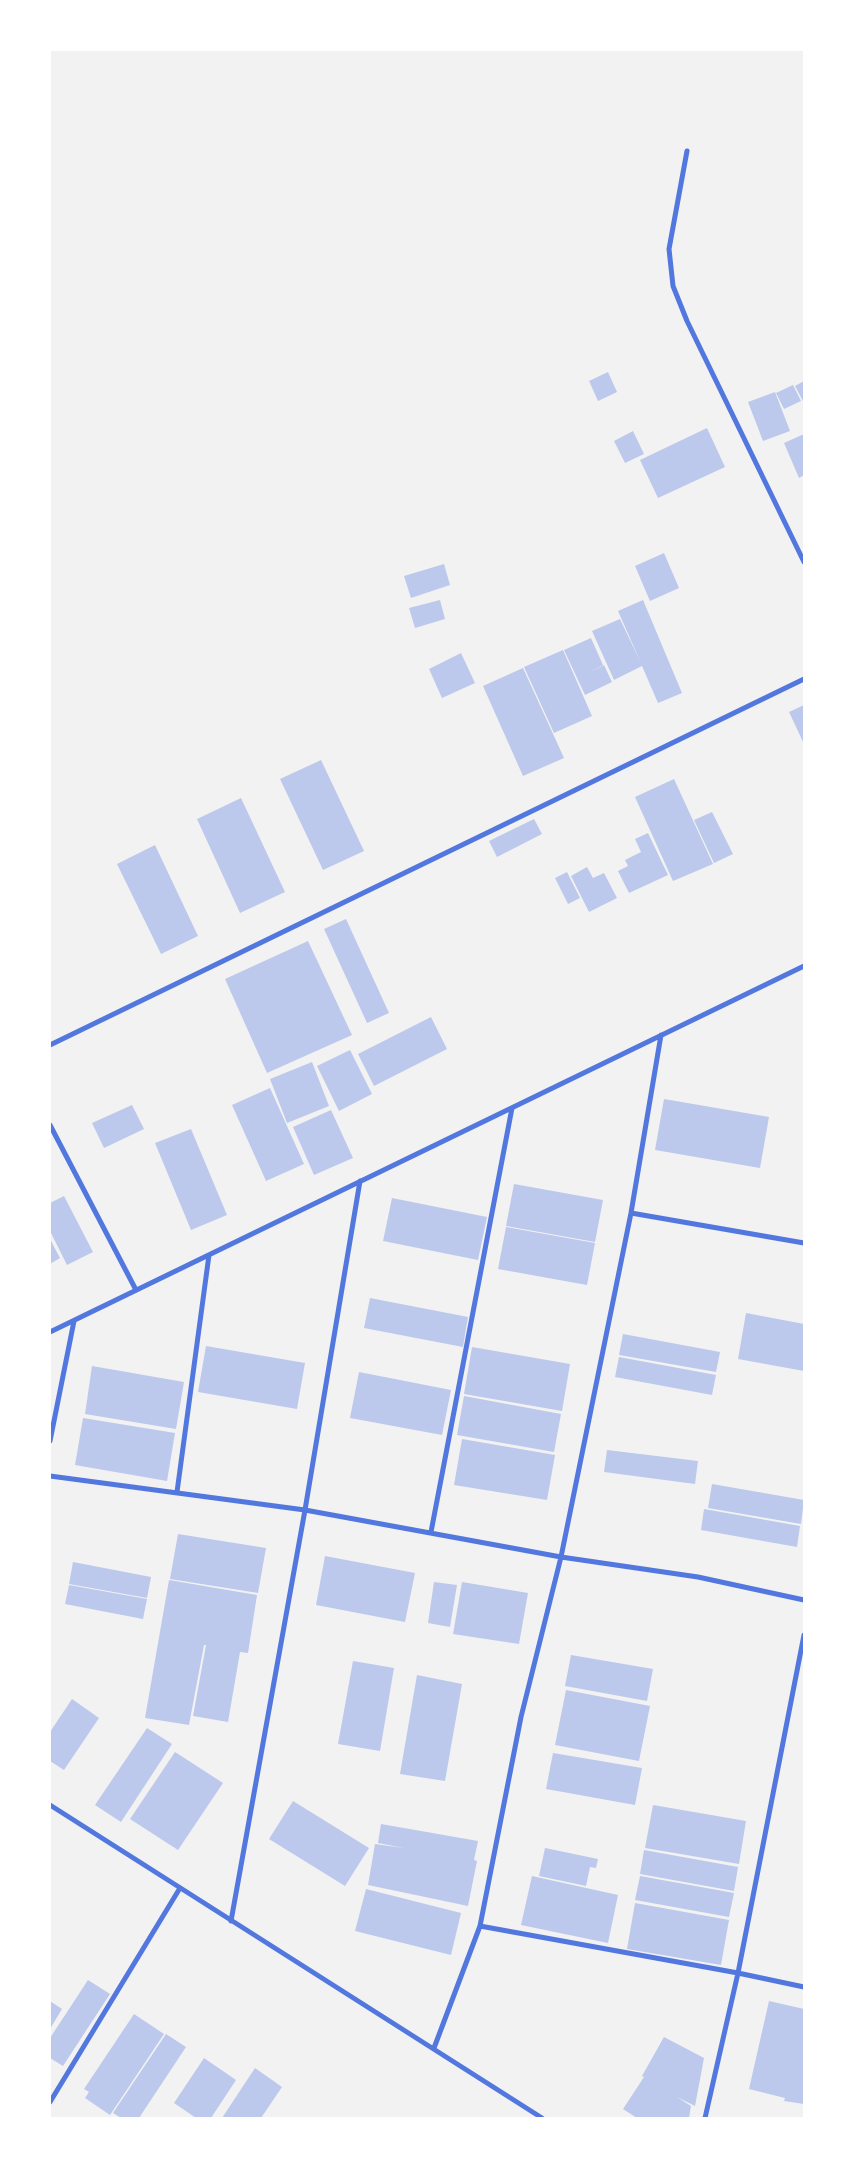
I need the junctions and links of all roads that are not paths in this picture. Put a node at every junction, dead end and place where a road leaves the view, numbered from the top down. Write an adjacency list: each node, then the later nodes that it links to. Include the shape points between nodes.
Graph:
1 (688, 151): 2 (street, via 669,250 673,286)
2 (804, 562)
3 (804, 679): 6 (street)
4 (804, 966): 5 (street)
5 (661, 1035): 7 (street); 10 (street)
6 (50, 1045)
7 (512, 1108): 9 (street); 20 (street)
8 (50, 1125): 13 (street)
9 (360, 1181): 12 (street); 19 (street)
10 (631, 1213): 11 (street); 21 (street)
11 (804, 1243)
12 (209, 1255): 13 (street); 18 (street)
13 (136, 1290): 14 (street)
14 (74, 1321): 15 (street); 16 (street)
15 (50, 1332)
16 (50, 1441)
17 (50, 1476): 18 (street)
18 (177, 1492): 19 (street)
19 (305, 1510): 20 (street); 26 (street)
20 (431, 1532): 21 (street)
21 (561, 1557): 22 (street, via 698,1577); 27 (street, via 521,1717)
22 (804, 1600)
23 (804, 1634): 28 (street)
24 (50, 1805): 25 (street)
25 (180, 1888): 26 (street); 31 (street)
26 (231, 1921): 30 (street)
27 (480, 1926): 28 (street); 30 (street)
28 (738, 1973): 29 (street); 33 (street)
29 (804, 1987)
30 (434, 2048): 32 (street)
31 (50, 2102)
32 (542, 2118)
33 (706, 2118)

